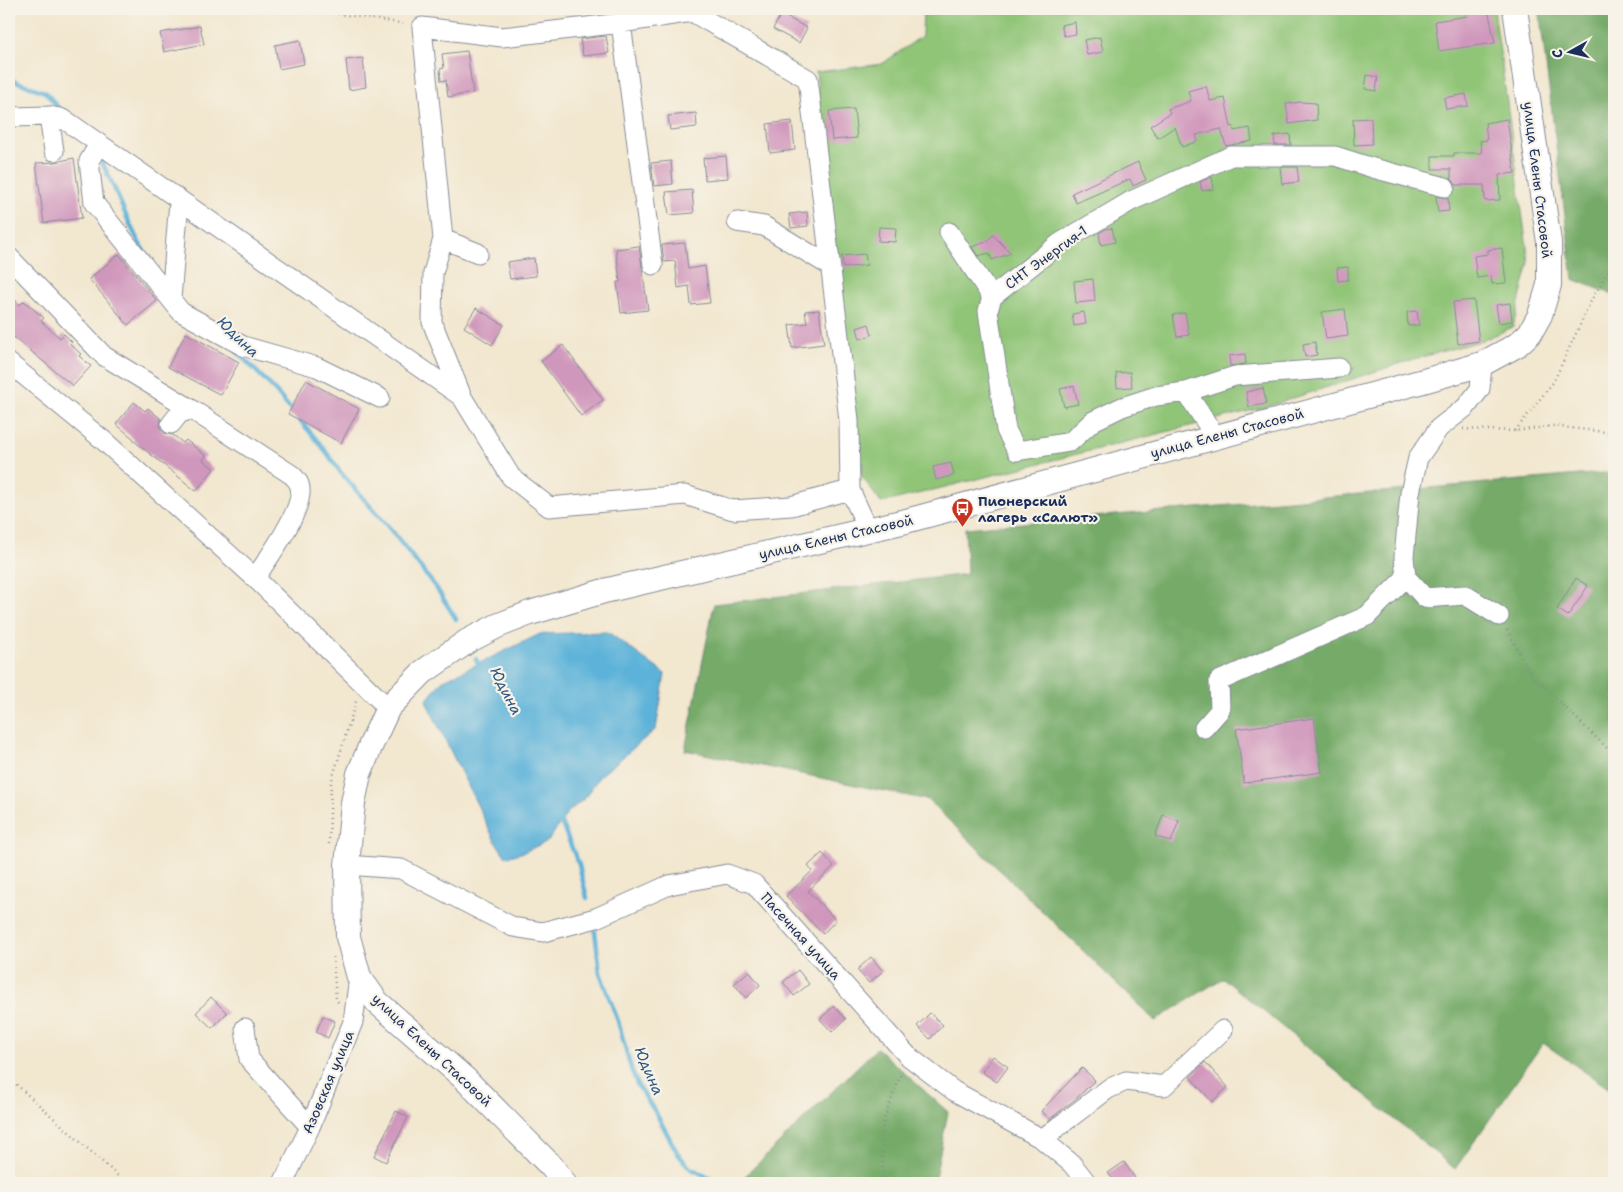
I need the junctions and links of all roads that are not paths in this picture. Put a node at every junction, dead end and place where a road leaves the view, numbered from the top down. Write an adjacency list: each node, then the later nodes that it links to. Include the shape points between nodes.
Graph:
1 (1515, 9): 19 (main road, улица Елены Стасовой, via 1549,242 1549,285 1540,315 1530,333 1517,345)
2 (621, 23): 11 (street, via 502,37 422,27); 14 (street); 15 (street, via 692,12 808,79)
3 (9, 113): 4 (street, via 12,116)
4 (50, 116): 5 (street, via 68,122); 6 (street)
5 (99, 144): 8 (street); 17 (street, via 89,161 94,203)
6 (54, 152)
7 (1445, 187): 16 (street, СНТ Энергия-1, via 1335,156 1231,156 1131,201 1060,243)
8 (179, 200): 17 (street); 23 (street)
9 (737, 222): 15 (street, via 764,226)
10 (949, 232): 16 (street)
11 (443, 239): 12 (street); 23 (street, via 433,274 432,322)
12 (478, 253)
13 (9, 257): 24 (street, via 104,356)
14 (653, 265)
15 (830, 266): 27 (street, via 849,420)
16 (992, 297): 21 (street, СНТ Энергия-1, via 988,311 1006,430 1017,451 1070,442 1093,420 1122,407 1156,396)
17 (171, 299): 22 (street, via 181,312 243,346 317,367)
18 (9, 363): 30 (street, via 103,440)
19 (1482, 364): 26 (main road, улица Елены Стасовой); 29 (street, via 1480,389 1466,407 1439,428 1418,458 1410,493 1404,557)
20 (1339, 368): 21 (street, via 1235,376)
21 (1186, 392): 26 (street)
22 (380, 398)
23 (462, 398): 27 (street, via 511,476 549,507 685,495 733,510 791,506)
24 (191, 409): 25 (street, via 179,414); 30 (street, via 292,474 300,485 299,500 289,526)
25 (172, 424)
26 (1215, 436): 28 (main road, улица Елены Стасовой)
27 (850, 490): 28 (street)
28 (868, 529): 32 (main road, улица Елены Стасовой, via 604,592 530,613 468,641 423,672)
29 (1406, 577): 31 (street, via 1425,598 1465,595); 33 (street, via 1367,616 1219,681 1220,710)
30 (255, 578): 32 (street)
31 (1499, 616)
32 (388, 708): 34 (main road, улица Елены Стасовой, via 360,774 353,804)
33 (1204, 728)
34 (347, 865): 35 (main road, улица Елены Стасовой, via 348,937); 39 (street, Пасечная улица, via 401,870 513,927 543,932 596,918 669,885 727,874 754,884 908,1056 954,1091)
35 (359, 977): 38 (street, Азовская улица, via 353,1022); 41 (main road, улица Елены Стасовой, via 377,1002 465,1079)
36 (245, 1028): 38 (street, via 249,1060)
37 (1223, 1030): 39 (street, via 1164,1086 1126,1081 1108,1089)
38 (310, 1127): 40 (street, Азовская улица)
39 (1042, 1139): 42 (street, Пасечная улица, via 1072,1164)
40 (283, 1183)
41 (564, 1183)
42 (1087, 1183)

